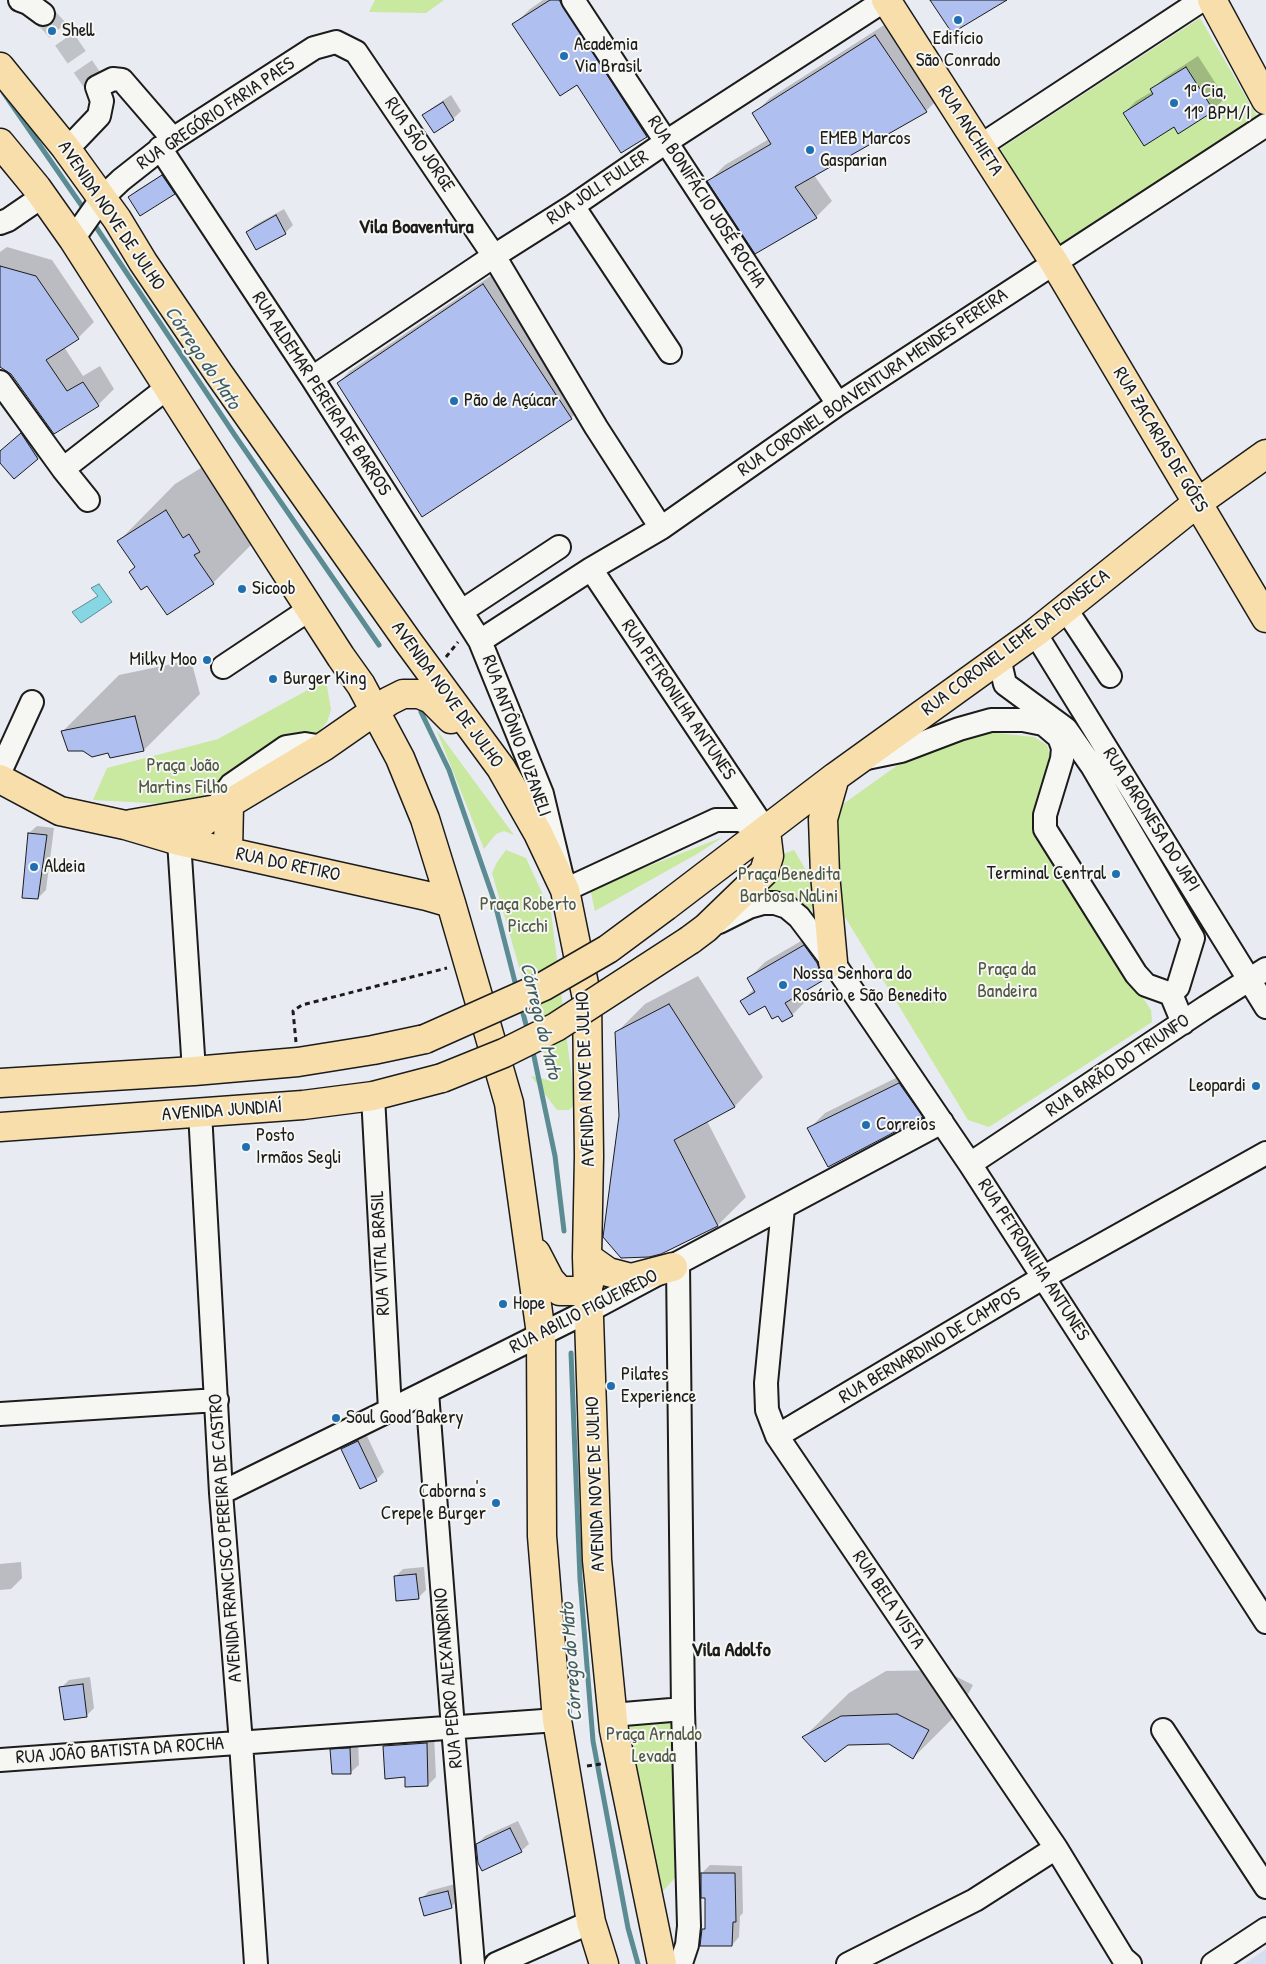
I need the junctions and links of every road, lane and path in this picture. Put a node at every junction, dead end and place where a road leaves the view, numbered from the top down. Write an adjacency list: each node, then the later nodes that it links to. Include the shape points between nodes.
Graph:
1 (20, 0): 6 (street)
2 (885, 0): 11 (street, RUA JOLL FULLER); 14 (main road, RUA ANCHIETA)
3 (1202, 0): 14 (street)
4 (1212, 0): 9 (main road)
5 (582, 3): 11 (street, RUA BONIFÁCIO JOSÉ ROCHA)
6 (43, 14)
7 (336, 42): 13 (street, RUA GREGÓRIO FARIA PAES, via 314,48); 22 (street, RUA SÃO JORGE, via 356,52)
8 (0, 67): 15 (main road, AVENIDA NOVE DE JULHO)
9 (1266, 100)
10 (1266, 125): 23 (street, RUA CORONEL BOAVENTURA MENDES PEREIRA)
11 (666, 142): 18 (street, RUA JOLL FULLER); 28 (street, RUA BONIFÁCIO JOSÉ ROCHA)
12 (0, 143): 16 (main road)
13 (167, 144): 15 (street, RUA ALDEMAR PEREIRA DE BARROS, via 122,80 113,79 97,87 102,100 99,116); 17 (street, RUA GREGÓRIO FARIA PAES); 25 (street, RUA ALDEMAR PEREIRA DE BARROS)
14 (980, 146): 23 (main road, RUA ANCHIETA)
15 (66, 147): 17 (main road, AVENIDA NOVE DE JULHO)
16 (40, 192): 19 (street); 20 (street, via 8,220); 21 (main road)
17 (101, 200): 21 (street, RUA GREGÓRIO FARIA PAES); 51 (main road, AVENIDA NOVE DE JULHO, via 117,219 219,374)
18 (573, 206): 22 (street, RUA JOLL FULLER); 24 (street)
19 (0, 216)
20 (0, 223)
21 (79, 232): 27 (main road)
22 (494, 256): 25 (street, RUA JOLL FULLER); 33 (street, RUA SÃO JORGE, via 596,427)
23 (1054, 262): 28 (street, RUA CORONEL BOAVENTURA MENDES PEREIRA); 32 (main road, RUA ZACARIAS DE GÓES)
24 (670, 352)
25 (312, 378): 38 (street, RUA ALDEMAR PEREIRA DE BARROS)
26 (0, 382): 30 (street)
27 (168, 388): 30 (street); 37 (main road)
28 (838, 404): 33 (street, RUA CORONEL BOAVENTURA MENDES PEREIRA)
29 (1266, 454): 32 (main road, RUA CORONEL LEME DA FONSECA)
30 (63, 469): 31 (street)
31 (88, 500)
32 (1197, 503): 36 (main road, RUA CORONEL LEME DA FONSECA); 39 (main road, RUA ZACARIAS DE GÓES)
33 (661, 528): 35 (street, RUA CORONEL BOAVENTURA MENDES PEREIRA)
34 (559, 547): 38 (street)
35 (591, 570): 41 (street, RUA CORONEL BOAVENTURA MENDES PEREIRA); 59 (street, RUA PETRONILHA ANTUNES)
36 (1065, 608): 40 (main road, RUA CORONEL LEME DA FONSECA); 44 (street)
37 (310, 609): 43 (street); 46 (main road, via 362,685)
38 (462, 611): 41 (street, RUA ALDEMAR PEREIRA DE BARROS)
39 (1266, 618)
40 (1035, 633): 42 (main road, RUA CORONEL LEME DA FONSECA); 67 (street, RUA BARONESA DO JAPI)
41 (480, 641): 62 (street, RUA ANTÔNIO BUZANELI, via 542,794)
42 (999, 658): 47 (street, via 1005,684); 49 (main road, RUA CORONEL LEME DA FONSECA)
43 (223, 667)
44 (1110, 676)
45 (32, 702): 52 (street)
46 (375, 711): 51 (main road, via 403,694 419,694 431,699); 56 (main road, via 323,748); 63 (main road, via 400,758 425,819)
47 (1055, 727): 48 (street, via 1063,748); 49 (street, via 1023,720 991,720 959,728 901,751); 50 (street)
48 (1062, 759): 50 (street); 68 (street, via 1045,815 1045,829 1136,974 1146,984)
49 (858, 760): 53 (main road, RUA CORONEL LEME DA FONSECA)
50 (1092, 766): 68 (street, via 1193,938)
51 (500, 768): 62 (main road, AVENIDA NOVE DE JULHO, via 538,833)
52 (0, 772)
53 (835, 777): 59 (main road, RUA CORONEL LEME DA FONSECA); 66 (main road, via 823,819)
54 (0, 779): 57 (main road, RUA DO RETIRO)
55 (0, 800): 57 (main road)
56 (225, 807): 58 (main road, RUA DO RETIRO); 60 (main road); 61 (main road)
57 (60, 811): 58 (main road, RUA DO RETIRO)
58 (124, 825): 60 (main road, RUA DO RETIRO)
59 (766, 831): 62 (street, via 740,820 716,820); 64 (main road, AVENIDA JUNDIAÍ, via 769,856 764,872); 72 (main road, bridge, via 608,949 544,986 425,1039)
60 (179, 841): 61 (main road, RUA DO RETIRO); 73 (street)
61 (228, 852): 63 (main road, RUA DO RETIRO)
62 (565, 890): 83 (main road, AVENIDA NOVE DE JULHO, via 587,999)
63 (451, 903): 65 (main road)
64 (698, 934): 66 (street, RUA PETRONILHA ANTUNES, via 749,907 774,903 787,907 799,917); 75 (main road, AVENIDA JUNDIAÍ, bridge, via 556,1027 504,1053 442,1078)
65 (468, 962): 72 (path, via 302,1005 293,1011); 82 (main road, via 509,1103)
66 (833, 962): 77 (street, RUA PETRONILHA ANTUNES)
67 (1258, 974): 69 (street, RUA BARÃO DO TRIUNFO); 70 (street, RUA BARONESA DO JAPI)
68 (1175, 990): 69 (street); 71 (street)
69 (1206, 1007): 71 (street, RUA BARÃO DO TRIUNFO)
70 (1266, 1007)
71 (1183, 1024): 80 (street, RUA BARÃO DO TRIUNFO)
72 (298, 1062): 73 (main road)
73 (194, 1071): 74 (main road)
74 (0, 1083)
75 (373, 1096): 76 (main road, AVENIDA JUNDIAÍ, via 303,1105); 90 (street, RUA VITAL BRASIL)
76 (200, 1112): 78 (main road, AVENIDA JUNDIAÍ); 89 (street, AVENIDA FRANCISCO PEREIRA DE CASTRO)
77 (942, 1122): 80 (street, RUA PETRONILHA ANTUNES); 81 (street, RUA ABILIO FIGUEIREDO)
78 (0, 1128)
79 (1266, 1153): 85 (street, RUA BERNARDINO DE CAMPOS)
80 (970, 1164): 85 (street, RUA PETRONILHA ANTUNES)
81 (783, 1208): 84 (street, RUA ABILIO FIGUEIREDO); 92 (street, RUA BELA VISTA, via 766,1383 767,1410)
82 (529, 1241): 86 (main road, via 550,1280 560,1291); 87 (main road)
83 (587, 1257): 84 (main road, via 608,1272 631,1278); 86 (main road, AVENIDA NOVE DE JULHO)
84 (675, 1265): 86 (street, RUA ABILIO FIGUEIREDO); 95 (street)
85 (1044, 1278): 92 (street, RUA BERNARDINO DE CAMPOS); 94 (street, RUA PETRONILHA ANTUNES)
86 (589, 1297): 87 (street, RUA ABILIO FIGUEIREDO); 96 (main road, AVENIDA NOVE DE JULHO, via 597,1560)
87 (541, 1334): 88 (street, RUA ABILIO FIGUEIREDO); 97 (main road, via 542,1536)
88 (427, 1392): 90 (street, RUA ABILIO FIGUEIREDO); 98 (street, RUA PEDRO ALEXANDRINO)
89 (217, 1400): 91 (street); 93 (street, AVENIDA FRANCISCO PEREIRA DE CASTRO)
90 (390, 1410): 93 (street, RUA ABILIO FIGUEIREDO)
91 (0, 1414)
92 (777, 1436): 104 (street, RUA BELA VISTA)
93 (221, 1493): 100 (street, AVENIDA FRANCISCO PEREIRA DE CASTRO)
94 (1266, 1622)
95 (683, 1709): 96 (street); 114 (street, via 689,1926 682,1960)
96 (612, 1715): 113 (main road, AVENIDA NOVE DE JULHO)
97 (557, 1720): 98 (street, RUA JOÃO BATISTA DA ROCHA); 106 (main road)
98 (453, 1728): 100 (street, RUA JOÃO BATISTA DA ROCHA); 110 (street, RUA PEDRO ALEXANDRINO)
99 (1163, 1730): 105 (street)
100 (241, 1743): 101 (street, RUA JOÃO BATISTA DA ROCHA); 109 (street, AVENIDA FRANCISCO PEREIRA DE CASTRO)
101 (0, 1760)
102 (605, 1764): 103 (path)
103 (584, 1766)
104 (1056, 1848): 108 (street, RUA BELA VISTA); 115 (street, via 975,1900)
105 (1266, 1886)
106 (592, 1922): 111 (street); 112 (main road)
107 (1266, 1929): 116 (street)
108 (1122, 1962)
109 (256, 1964)
110 (474, 1964)
111 (496, 1964)
112 (604, 1964)
113 (662, 1964)
114 (676, 1964)
115 (848, 1964)
116 (1213, 1964)

